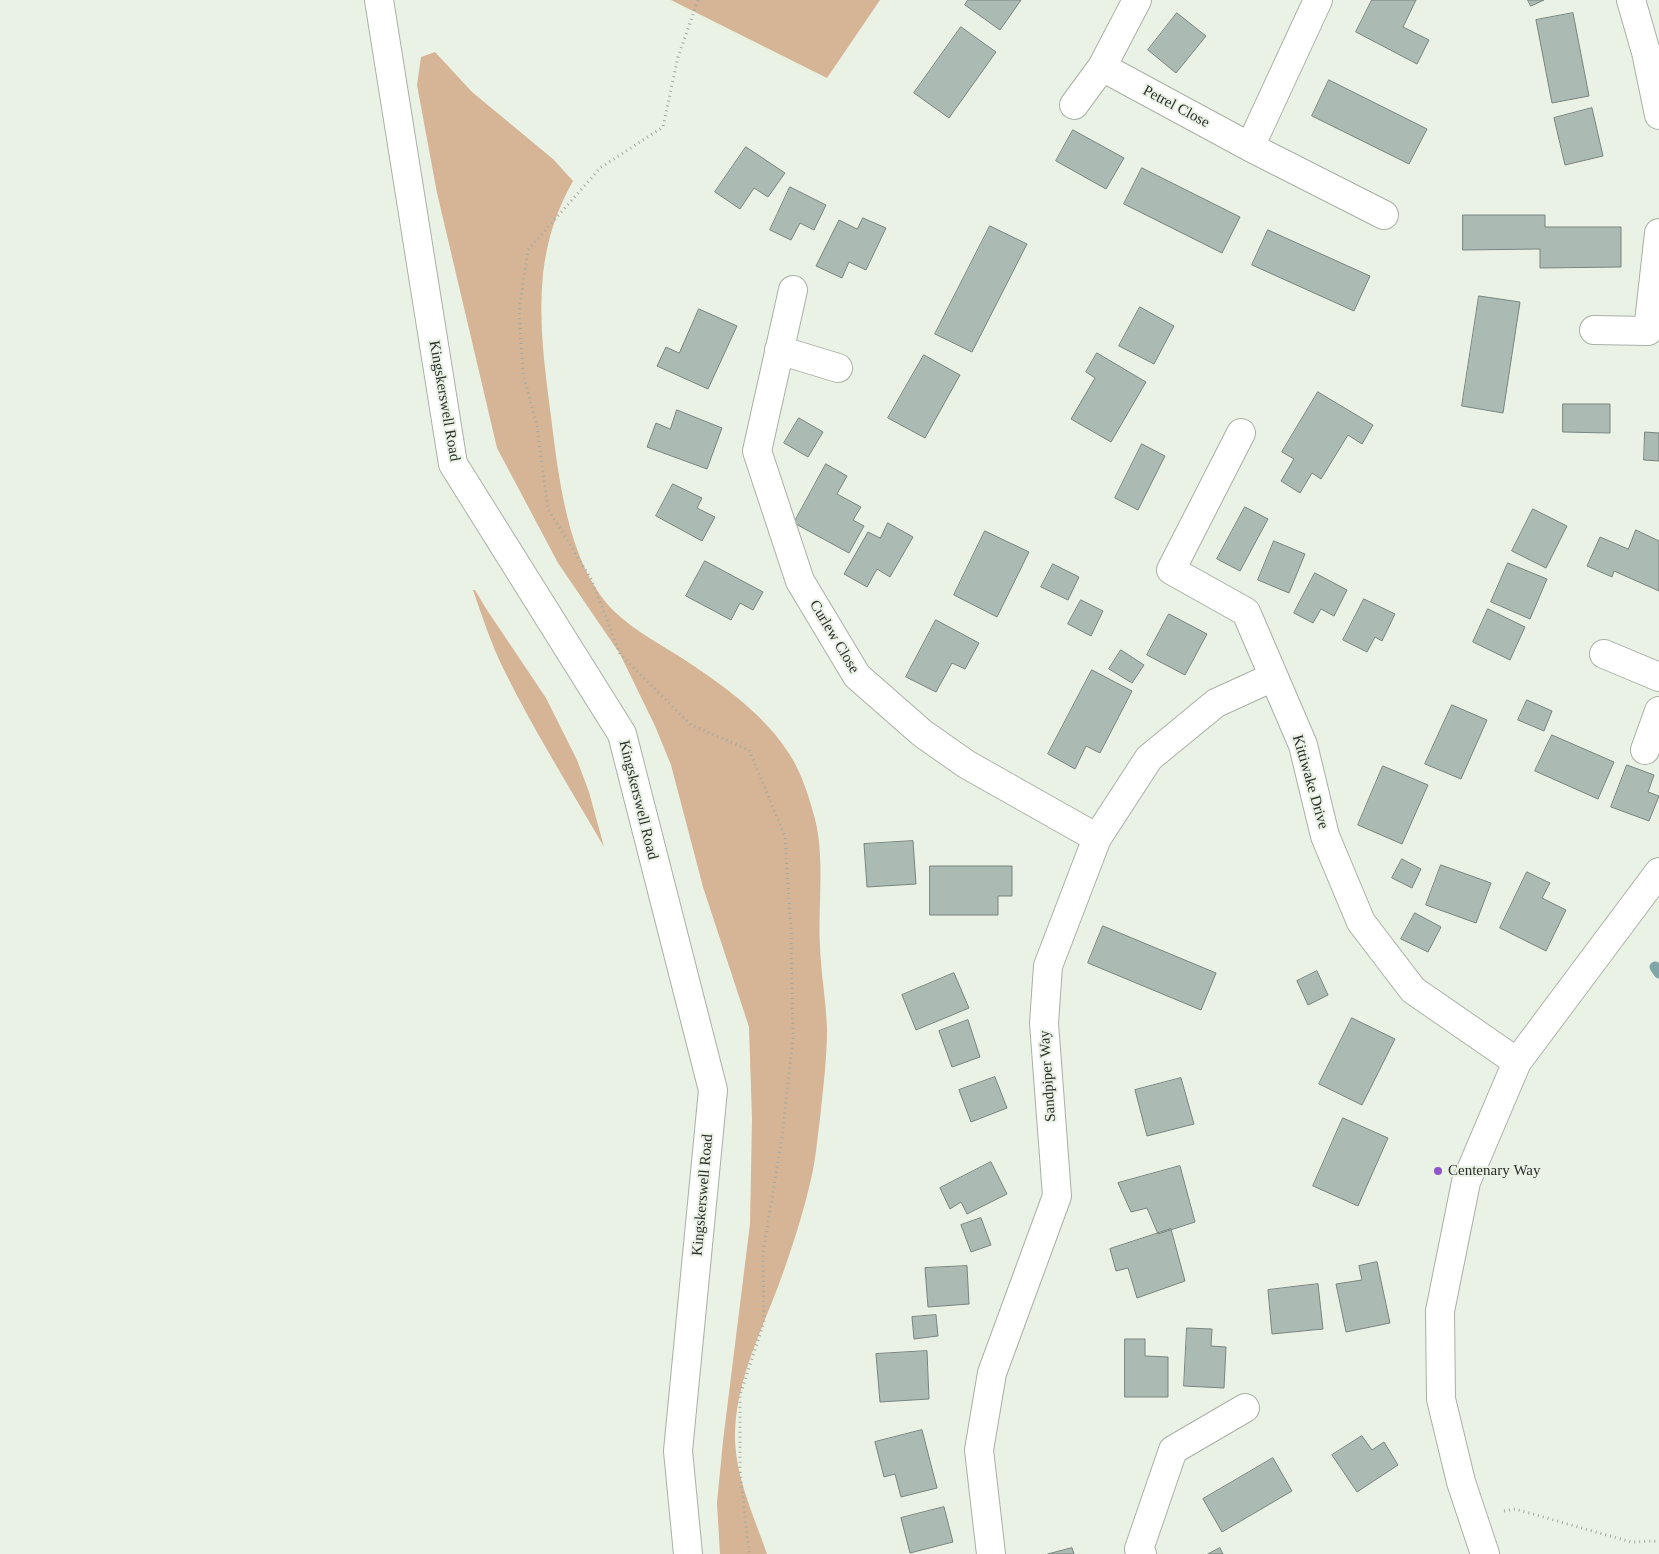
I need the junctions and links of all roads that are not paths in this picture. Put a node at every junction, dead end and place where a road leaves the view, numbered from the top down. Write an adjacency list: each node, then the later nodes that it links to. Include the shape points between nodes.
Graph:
1 (379, 0): 25 (street, Kingskerswell Road, via 453,464 622,734 713,1090 678,1451)
2 (1137, 0): 5 (street)
3 (1318, 0): 8 (street)
4 (1631, 0): 7 (street)
5 (1102, 67): 6 (street); 8 (street, Petrel Close)
6 (1074, 105)
7 (1659, 115)
8 (1250, 147): 9 (street, Petrel Close)
9 (1384, 215)
10 (1659, 233): 12 (street, via 1648,331)
11 (793, 290): 13 (street, Curlew Close)
12 (1594, 330)
13 (779, 350): 14 (street); 21 (street, Curlew Close, via 757,451 800,581 857,676 922,733 966,764)
14 (838, 368)
15 (1241, 433): 17 (street, Kittiwake Drive, via 1171,570 1246,612)
16 (1604, 654): 18 (street)
17 (1273, 677): 21 (street, Sandpiper Way, via 1216,703 1148,758); 23 (street, Kittiwake Drive, via 1302,745 1325,836 1361,922 1413,990)
18 (1659, 677)
19 (1659, 711): 20 (street)
20 (1645, 750)
21 (1097, 838): 26 (street, Sandpiper Way, via 1048,966 1044,1023 1057,1196 992,1373 980,1450)
22 (1659, 872): 23 (street)
23 (1517, 1062): 28 (street, via 1466,1182 1440,1311 1442,1399 1461,1482)
24 (1246, 1408): 27 (street, via 1173,1450 1139,1549)
25 (688, 1554)
26 (991, 1554)
27 (1142, 1554)
28 (1486, 1554)

